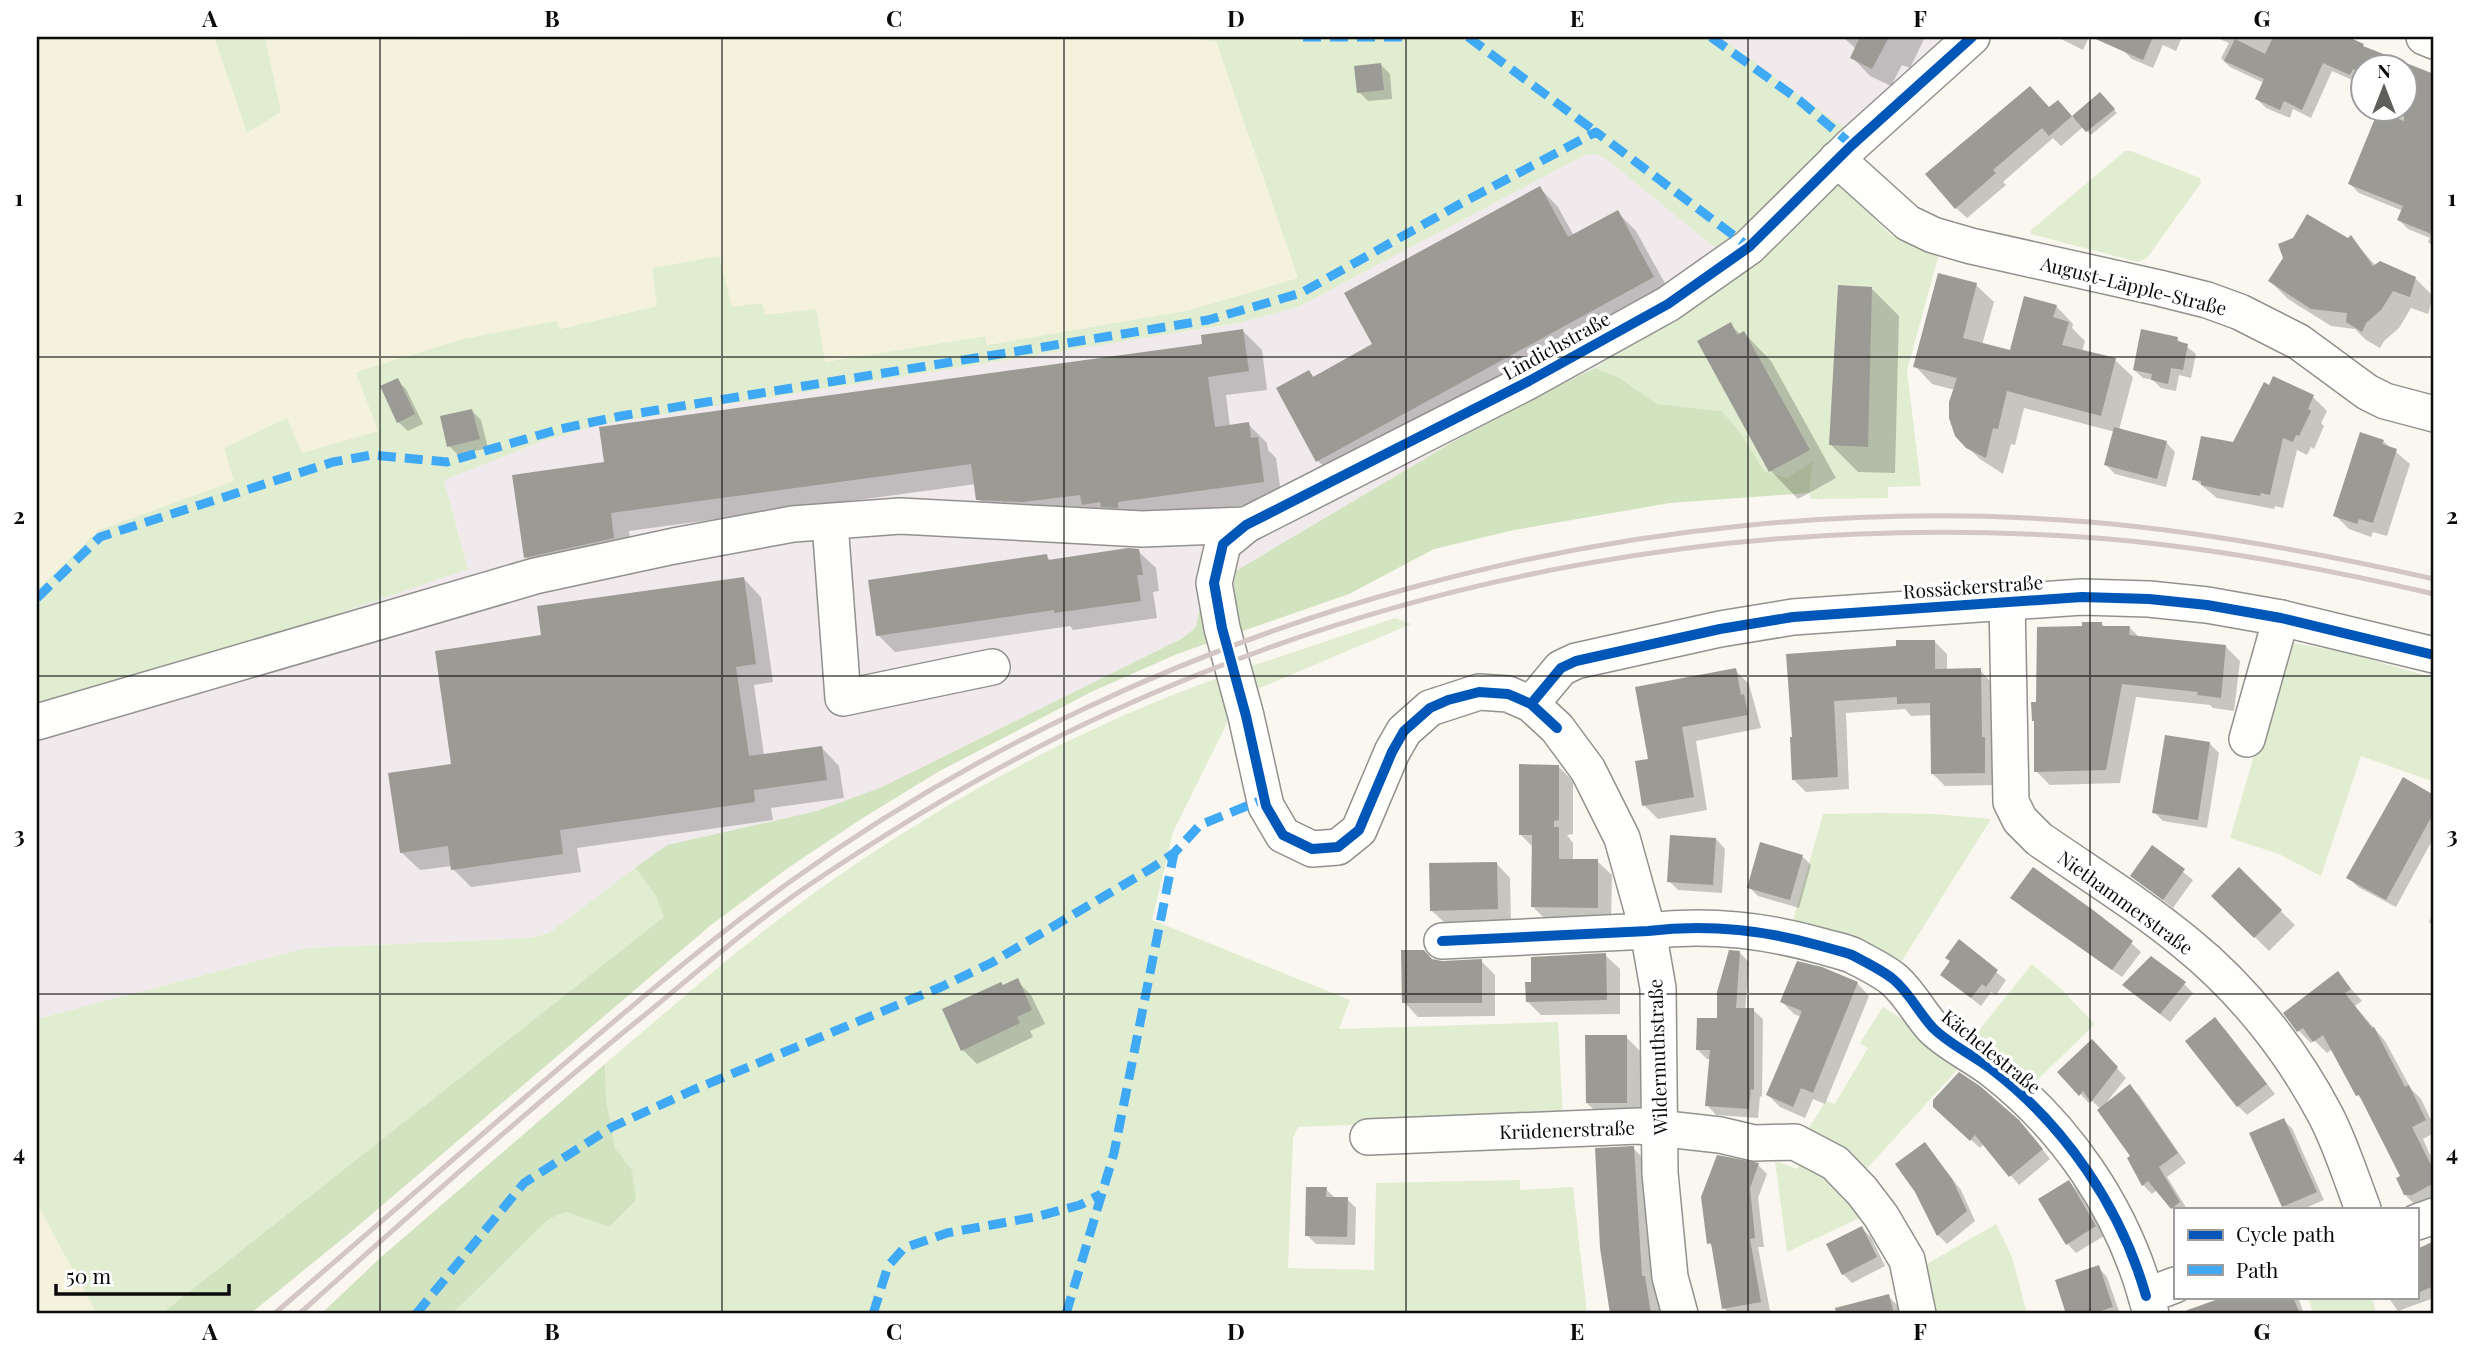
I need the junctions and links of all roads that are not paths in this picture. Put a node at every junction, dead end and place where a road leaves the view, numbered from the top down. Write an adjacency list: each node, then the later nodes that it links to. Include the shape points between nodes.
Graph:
1 (1972, 37): 4 (street, Lindichstraße)
2 (2424, 37): 3 (street)
3 (2434, 41)
4 (1837, 159): 5 (street, August-Läpple-Straße, via 1908,223 1933,235 2207,300 2299,342 2367,392); 7 (street, Lindichstraße, via 1749,247 1668,304 1529,381)
5 (2434, 414)
6 (830, 523): 7 (street, via 900,516 1142,529); 11 (street, via 843,698); 14 (street, via 793,524 535,576)
7 (1246, 525): 12 (street, Lindichstraße, via 1223,544 1214,583)
8 (2007, 602): 9 (street, Rossäckerstraße, via 2149,599); 13 (street, Rossäckerstraße, via 1793,617 1720,629 1576,661 1561,668); 20 (street, Niethammerstraße, via 2011,802 2020,820 2039,839 2188,944 2266,1025 2300,1070 2327,1118)
9 (2281, 618): 10 (street, Rossäckerstraße); 15 (street)
10 (2434, 655)
11 (992, 667)
12 (1235, 676): 13 (street, Wildermuthstraße, via 1266,806 1283,835 1312,849 1338,847 1359,830 1404,730 1430,708 1479,692 1508,694)
13 (1531, 704): 16 (street, Wildermuthstraße, via 1557,728 1588,770 1622,838)
14 (37, 722)
15 (2247, 739)
16 (1648, 931): 17 (street, Kächelestraße); 18 (street, Wildermuthstraße, via 1658,988); 21 (street, Kächelestraße, via 1731,929 1789,937 1850,954 1894,979 1934,1030 1995,1072 2042,1115 2086,1168)
17 (1442, 941)
18 (1659, 1128): 19 (street, Krüdenerstraße); 22 (street, Wildermuthstraße, via 1671,1277); 23 (street, Krüdenerstraße, via 1754,1143 1795,1142 1835,1163 1881,1216 1907,1260)
19 (1368, 1137)
20 (2363, 1208)
21 (2157, 1298)
22 (1680, 1314)
23 (1918, 1314)

